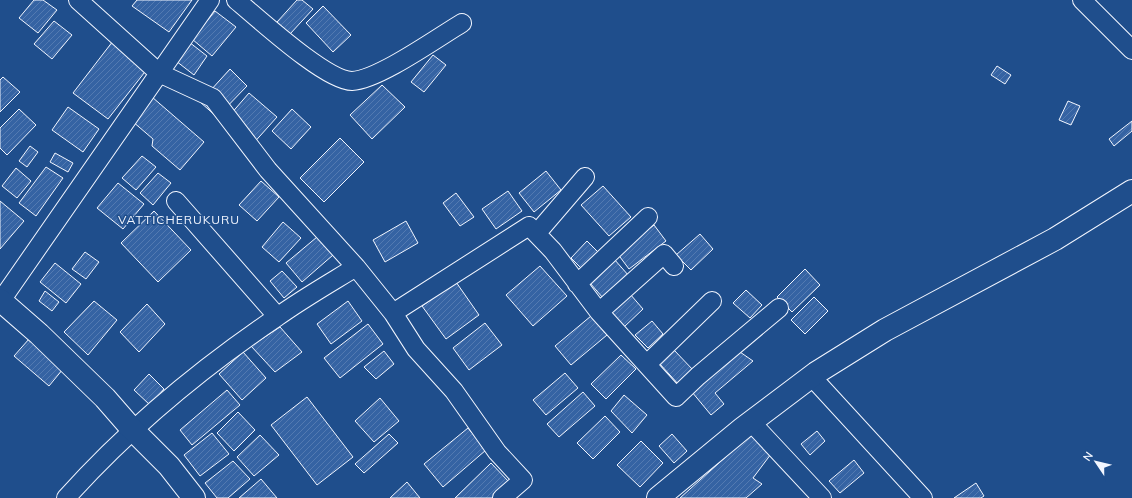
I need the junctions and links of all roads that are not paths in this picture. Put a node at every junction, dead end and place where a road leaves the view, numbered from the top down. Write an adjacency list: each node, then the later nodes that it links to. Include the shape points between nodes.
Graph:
1 (78, 0): 7 (street)
2 (210, 0): 7 (street)
3 (236, 0): 5 (street, via 306,58 330,73 351,81 385,70)
4 (1082, 0): 6 (street)
5 (462, 23)
6 (1132, 50)
7 (159, 73): 14 (street, via 213,98 268,170); 16 (street)
8 (585, 178): 12 (street)
9 (1131, 196): 23 (main road, via 885,330)
10 (176, 201): 21 (street)
11 (648, 217): 15 (street)
12 (537, 233): 15 (street); 20 (street, via 529,226)
13 (674, 266): 19 (street, via 664,254)
14 (356, 267): 20 (street); 21 (street)
15 (577, 284): 19 (street)
16 (0, 301): 25 (main road, via 39,334)
17 (712, 301): 22 (street)
18 (779, 308): 22 (street, via 676,397)
19 (599, 312): 22 (street)
20 (393, 313): 28 (street, via 416,349 454,391 497,452 523,480)
21 (278, 316): 25 (street, via 229,351)
22 (647, 364)
23 (811, 376): 24 (main road); 31 (street)
24 (751, 422): 29 (main road); 30 (street)
25 (132, 429): 26 (street); 27 (main road, via 169,466)
26 (66, 498)
27 (194, 498)
28 (502, 498)
29 (658, 498)
30 (822, 498)
31 (923, 498)

